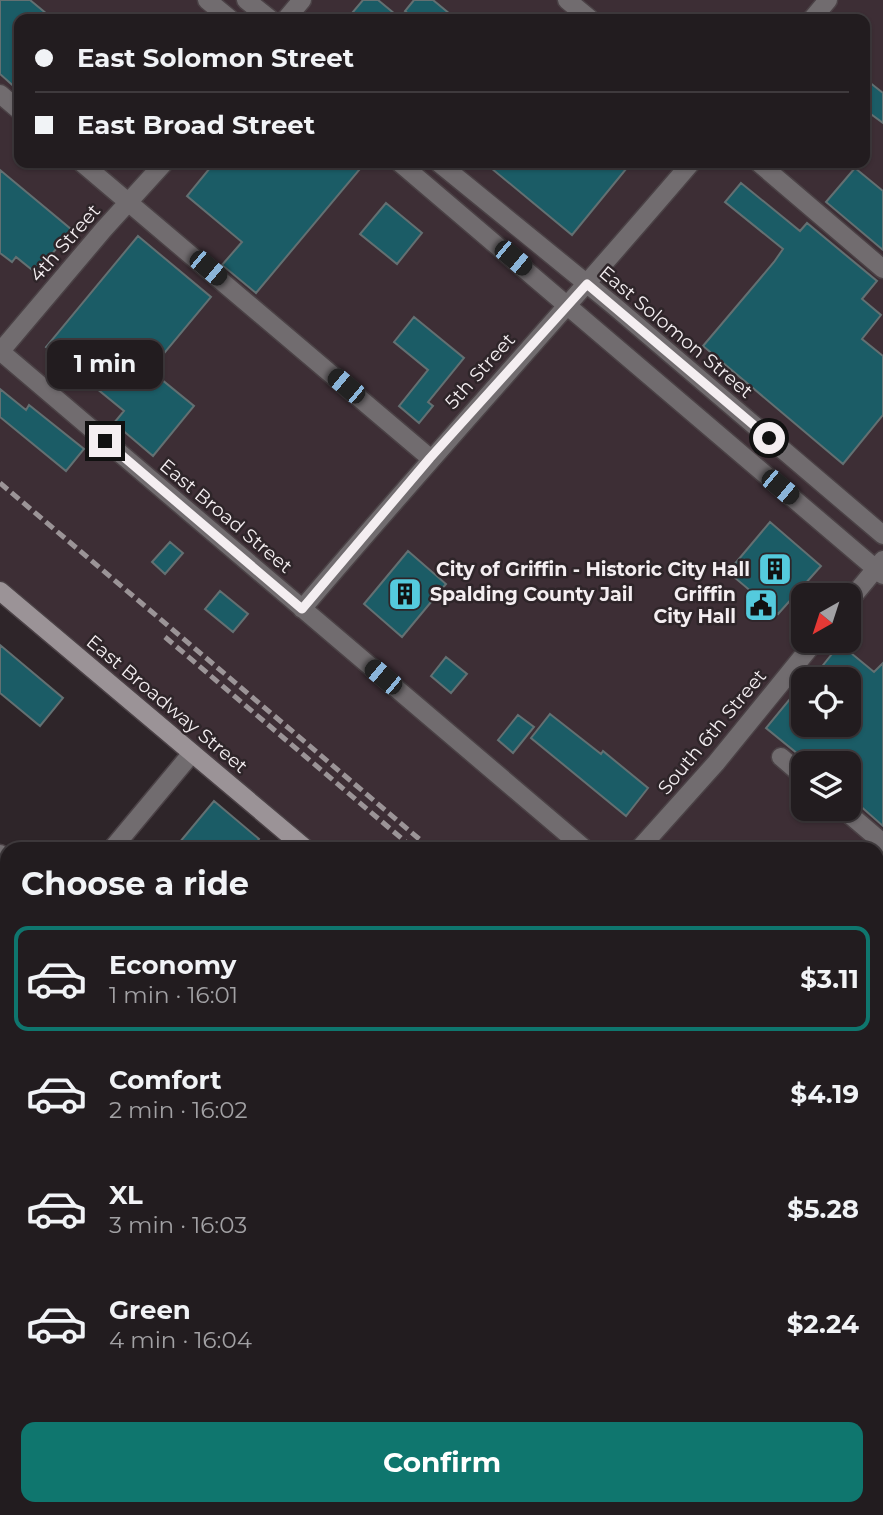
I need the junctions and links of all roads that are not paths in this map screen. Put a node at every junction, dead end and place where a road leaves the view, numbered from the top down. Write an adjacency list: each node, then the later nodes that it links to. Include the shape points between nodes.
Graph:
1 (207, 0): 6 (street)
2 (246, 0): 7 (street)
3 (302, 0): 8 (street)
4 (567, 0): 9 (street)
5 (828, 0): 10 (street)
6 (224, 14)
7 (264, 14)
8 (290, 14)
9 (584, 14)
10 (815, 14)
11 (0, 94): 12 (street)
12 (14, 106)
13 (88, 168): 19 (street)
14 (160, 168): 19 (street, 4th Street)
15 (406, 168): 22 (street)
16 (445, 168): 21 (street, East Solomon Street)
17 (687, 168): 21 (street, 5th Street)
18 (765, 168): 20 (street)
19 (130, 202): 23 (street, 4th Street); 24 (street)
20 (883, 269)
21 (587, 284): 22 (street, 5th Street); 25 (street, East Solomon Street)
22 (569, 306): 24 (street, 5th Street); 26 (street)
23 (0, 351): 29 (street, East Broad Street)
24 (430, 458): 29 (street, 5th Street)
25 (883, 535)
26 (881, 568): 27 (street)
27 (861, 589)
28 (0, 591): 31 (main road, East Broadway Street)
29 (302, 609): 37 (street, East Broad Street)
30 (805, 653): 38 (street, South 6th Street)
31 (192, 753): 35 (street); 36 (main road, East Broadway Street)
32 (781, 757): 33 (street)
33 (791, 766)
34 (857, 821): 39 (street)
35 (117, 842)
36 (298, 842)
37 (577, 842)
38 (645, 842)
39 (882, 842)

